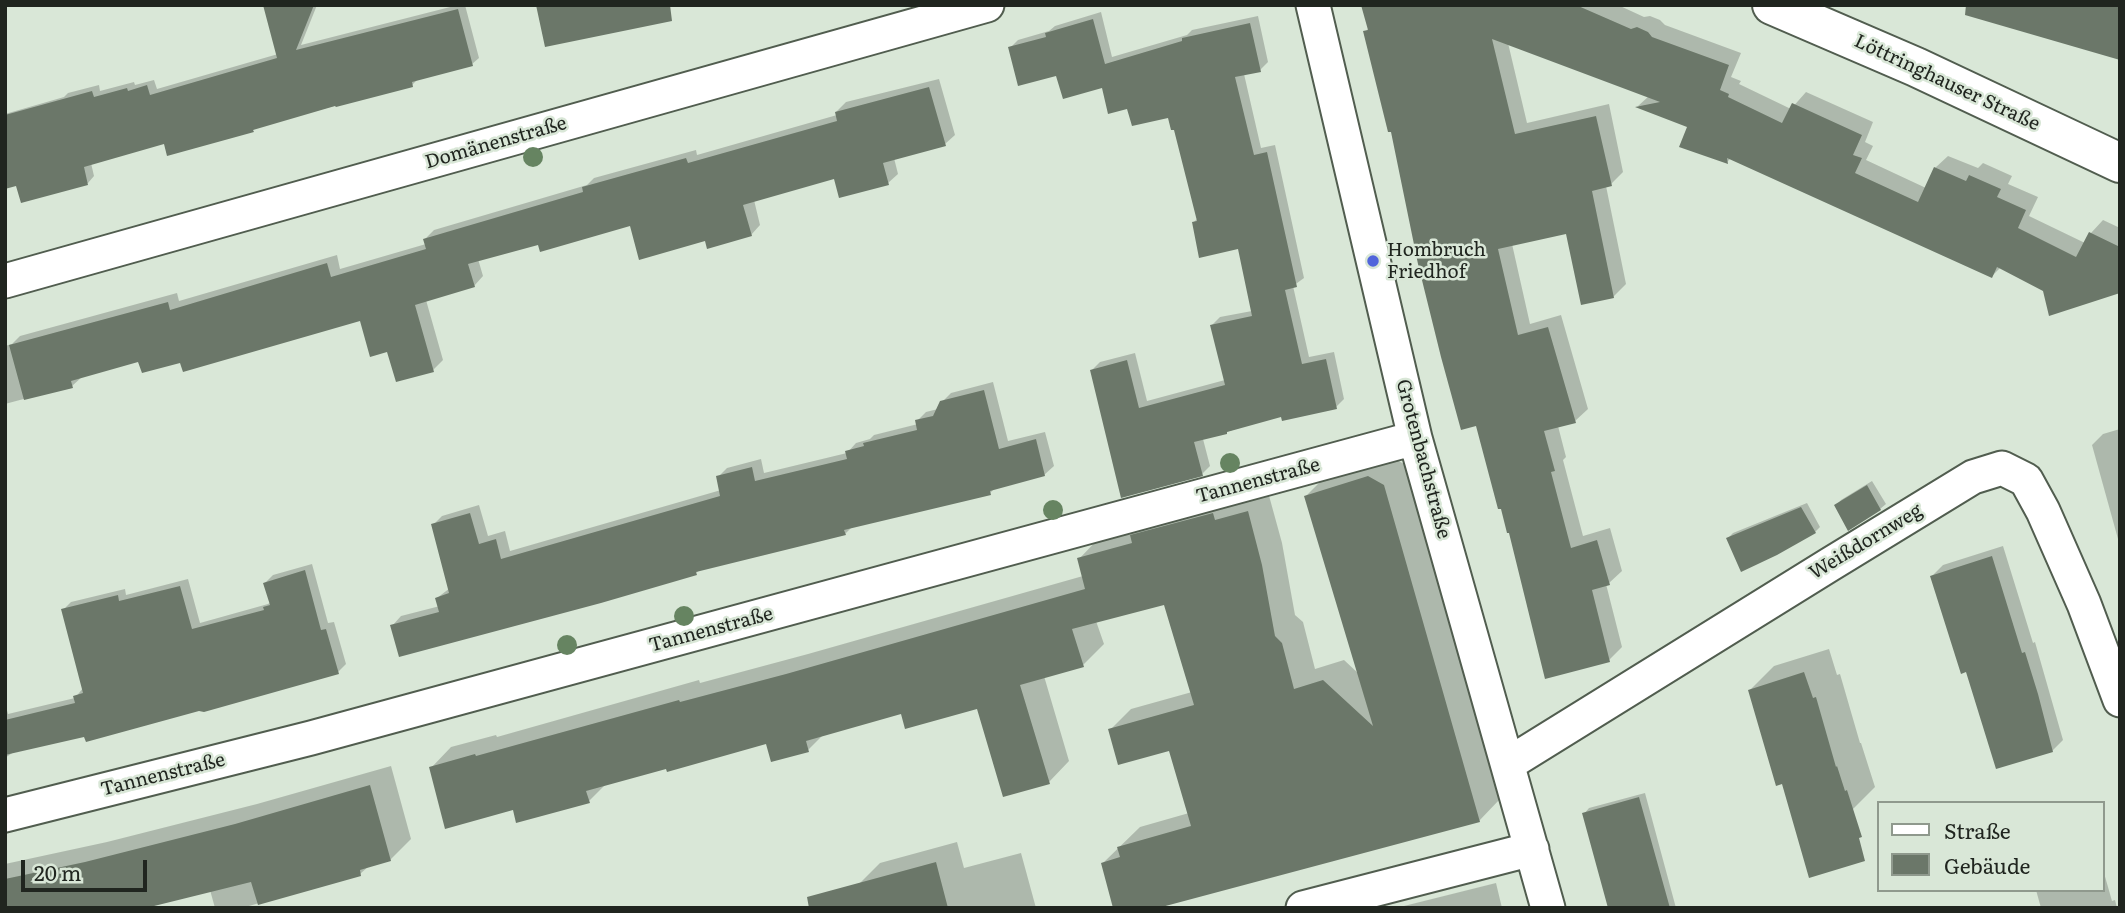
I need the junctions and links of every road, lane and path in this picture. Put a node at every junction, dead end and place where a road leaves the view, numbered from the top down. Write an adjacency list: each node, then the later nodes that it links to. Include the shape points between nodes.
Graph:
1 (987, 5): 5 (street, Domänenstraße)
2 (1313, 5): 6 (street, Grotenbachstraße)
3 (1772, 5): 4 (street, Löttringhauser Straße)
4 (2120, 163)
5 (5, 281)
6 (1415, 438): 8 (street, Grotenbachstraße); 9 (street, Tannenstraße, via 311,738)
7 (2120, 700): 8 (street, Weißdornweg, via 2043,511 2026,480 2001,468 1973,477)
8 (1508, 764): 10 (street, Grotenbachstraße)
9 (5, 815)
10 (1532, 849): 11 (street); 12 (street, Grotenbachstraße)
11 (1303, 908)
12 (1548, 908)

